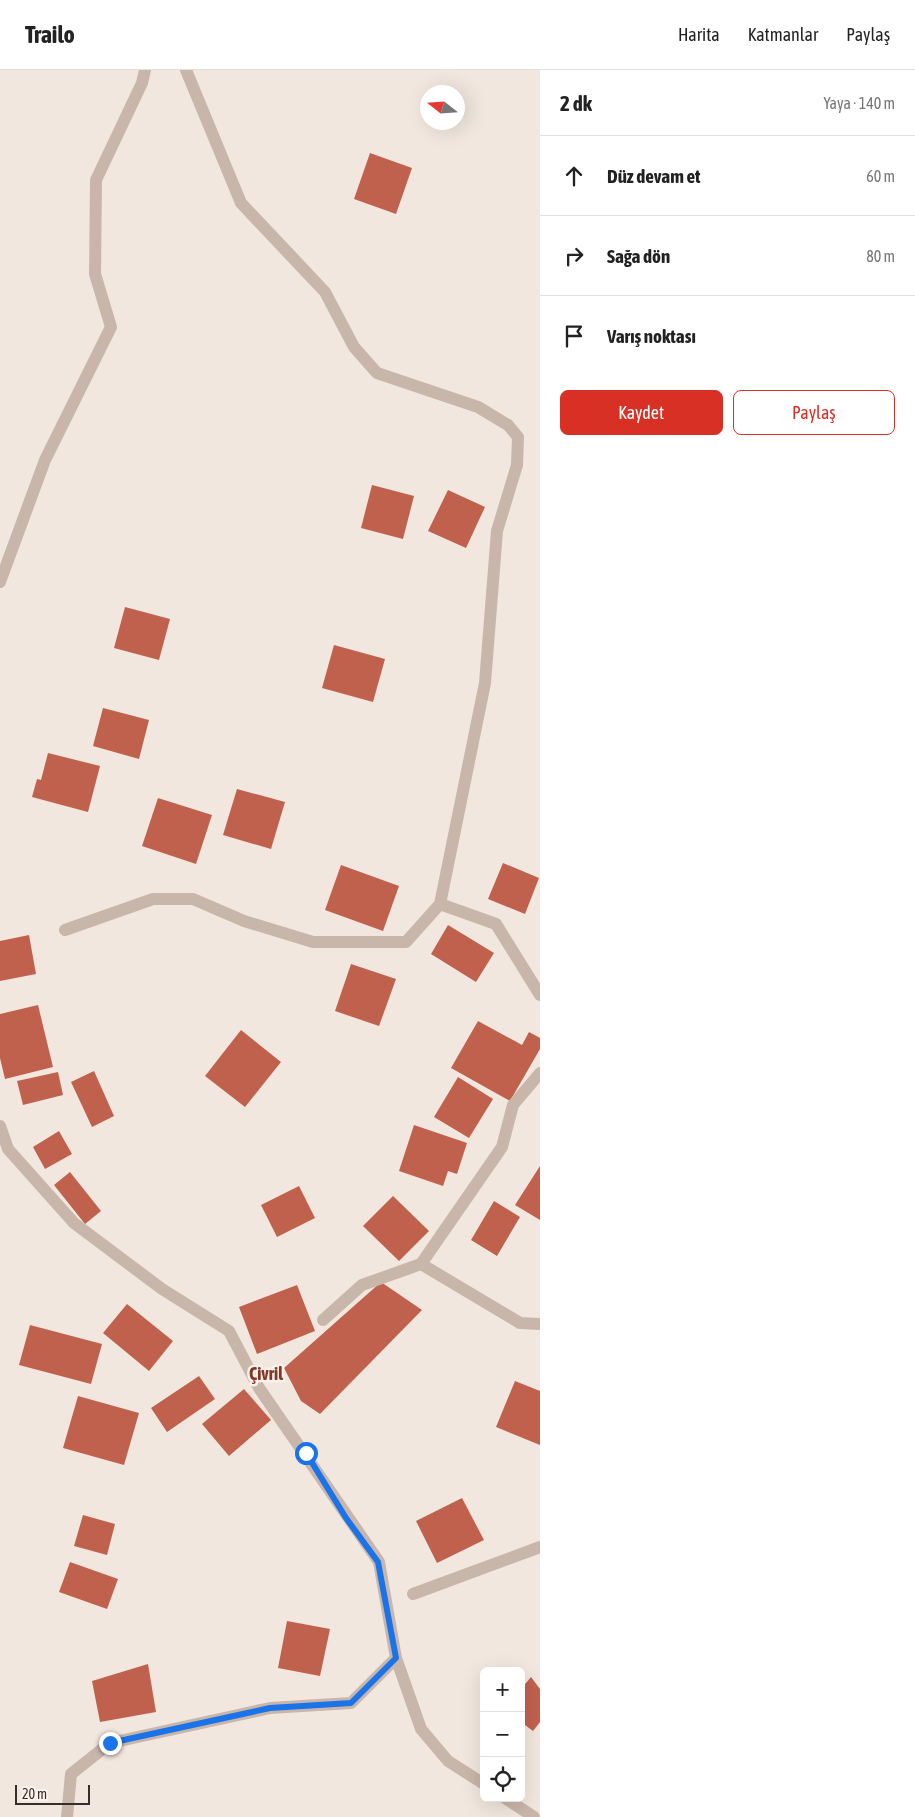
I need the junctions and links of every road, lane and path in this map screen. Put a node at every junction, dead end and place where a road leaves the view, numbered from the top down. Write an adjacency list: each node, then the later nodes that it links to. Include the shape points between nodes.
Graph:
1 (145, 70): 3 (street, via 96,180 95,274 111,327 45,460)
2 (186, 70): 4 (street, via 240,203 325,292 354,347 377,373 478,407 508,425 518,437 517,465 497,531 485,683)
3 (0, 582)
4 (440, 904): 5 (street, via 406,942 313,942 244,921 193,899 154,899); 6 (street, via 496,924)
5 (65, 930)
6 (540, 995)
7 (540, 1073): 9 (street, via 513,1105 502,1148)
8 (0, 1126): 14 (street, via 8,1149 74,1223 162,1289 229,1331 259,1388 378,1562)
9 (420, 1264): 10 (street, via 362,1285); 11 (street, via 520,1323)
10 (323, 1320)
11 (540, 1324)
12 (540, 1547): 13 (street)
13 (413, 1594)
14 (396, 1658): 15 (street, via 422,1729 448,1761); 17 (street, via 351,1703 270,1708 110,1743 71,1774)
15 (480, 1781)
16 (511, 1802): 18 (street)
17 (67, 1817)
18 (534, 1817)

